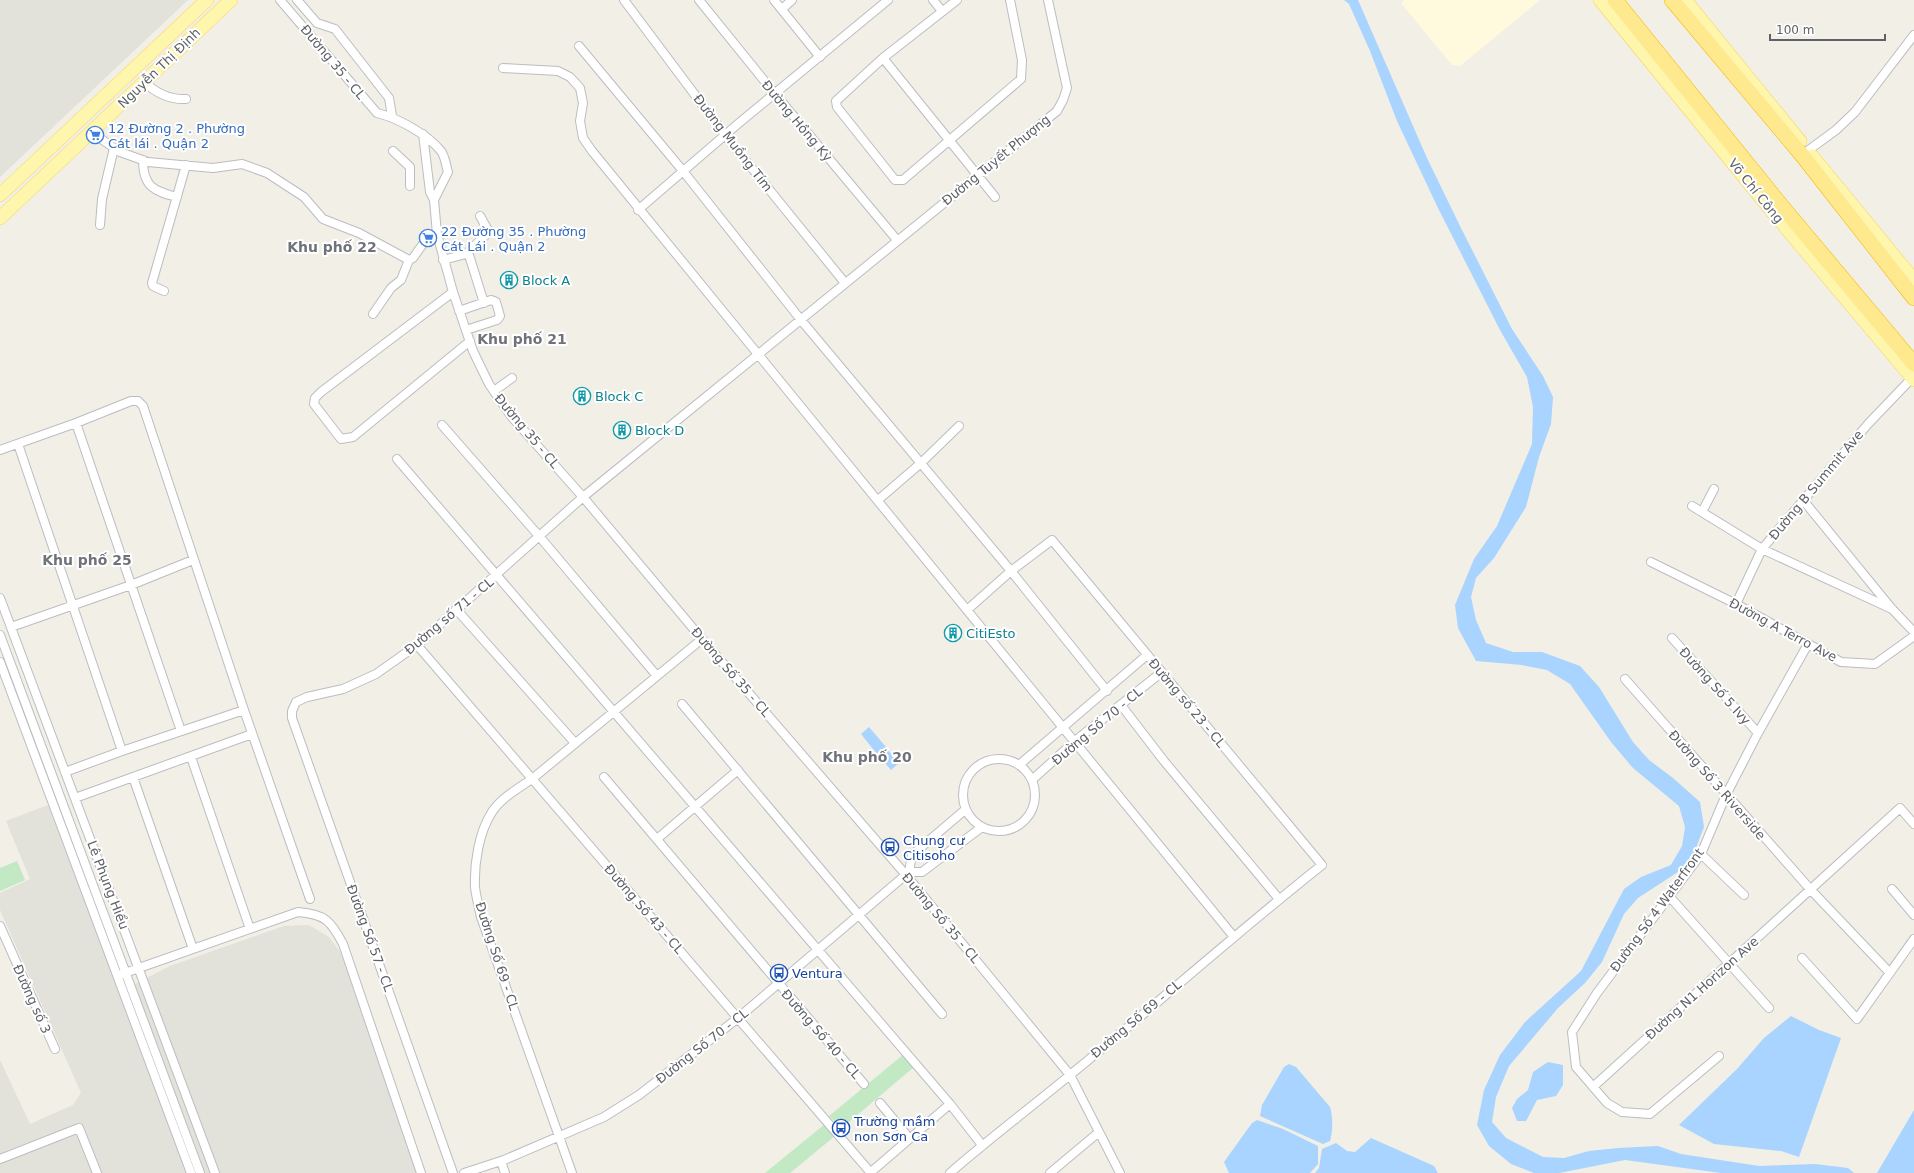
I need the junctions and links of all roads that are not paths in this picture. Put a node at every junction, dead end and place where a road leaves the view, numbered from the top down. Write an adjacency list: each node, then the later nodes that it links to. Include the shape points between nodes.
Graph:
1 (198, 0): 44 (main road, Nguyễn Thị Định)
2 (207, 0): 49 (main road, Nguyễn Thị Định)
3 (220, 0): 33 (main road, Nguyễn Thị Định)
4 (231, 0): 28 (main road, Nguyễn Thị Định)
5 (280, 0): 32 (street, Đường 35 - CL, via 377,113)
6 (297, 0): 32 (street, Đường 35 - CL, via 317,23 335,29 389,98)
7 (624, 0): 35 (street, Đường Muồng Tím)
8 (699, 0): 30 (street, Đường Hồng Kỳ)
9 (774, 0): 20 (street)
10 (792, 0): 20 (street)
11 (888, 0): 25 (street)
12 (933, 0): 21 (street)
13 (1010, 0): 36 (street, via 1022,60 1021,79)
14 (1048, 0): 43 (street, Đường Tuyết Phượng, via 1067,88 1064,100 1057,111)
15 (1600, 0): 29 (main road, Võ Chí Công)
16 (1615, 0): 22 (highway, Võ Chí Công)
17 (1632, 0): 22 (highway, via 1631,12)
18 (1675, 0): 39 (highway)
19 (953, 1): 21 (street)
20 (782, 9): 25 (street)
21 (942, 11): 26 (street)
22 (1634, 23): 29 (highway, Võ Chí Công)
23 (1914, 35): 39 (street, via 1855,112 1836,130)
24 (579, 46): 42 (street)
25 (820, 57): 30 (street)
26 (883, 58): 36 (street); 36 (street, via 836,101 837,107 895,180 903,180)
27 (503, 68): 50 (street, via 558,71 570,77 580,88 584,104 580,121 583,138)
28 (144, 82): 31 (street, via 158,92); 33 (main road, Nguyễn Thị Định)
29 (1681, 91): 70 (highway, Võ Chí Công, via 1833,269)
30 (775, 94): 35 (street); 54 (street, Đường Hồng Kỳ)
31 (186, 99)
32 (392, 116): 34 (street, Đường 35 - CL)
33 (89, 129): 37 (street); 49 (main road, Nguyễn Thị Định)
34 (423, 134): 48 (street, Đường 35 - CL, via 430,192); 48 (street, Đường 35 - CL, via 442,152 448,172)
35 (725, 135): 42 (street); 59 (street, Đường Muồng Tím)
36 (949, 140): 43 (street)
37 (114, 148): 40 (street); 52 (street, via 102,199)
38 (393, 151): 45 (street, via 410,167)
39 (1805, 152): 58 (main road); 62 (highway)
40 (143, 160): 41 (street); 46 (street, via 150,186)
41 (186, 165): 46 (street); 56 (street, via 213,168 242,164 267,173 304,197 323,219 359,233)
42 (683, 171): 50 (street); 66 (street)
43 (976, 175): 47 (street); 54 (street, Đường Tuyết Phượng)
44 (0, 186)
45 (410, 186)
46 (177, 197): 60 (street, via 152,283 156,289)
47 (995, 197)
48 (434, 200): 53 (street, Đường 35 - CL)
49 (2, 206)
50 (638, 210): 69 (street)
51 (480, 216): 55 (street, via 489,232)
52 (100, 225)
53 (436, 234): 56 (street, via 427,238); 57 (street, Đường 35 - CL)
54 (897, 240): 59 (street, Đường Tuyết Phượng)
55 (466, 254): 57 (street); 63 (street, via 469,255)
56 (409, 260): 65 (street, via 401,280 390,288)
57 (443, 260): 61 (street, Đường 35 - CL)
58 (1914, 280)
59 (845, 283): 66 (street, Đường Tuyết Phượng)
60 (164, 291)
61 (452, 292): 64 (street, Đường 35 - CL); 68 (street, via 321,392 315,398 314,404 341,439 353,437)
62 (1914, 298)
63 (484, 303): 64 (street); 67 (street, via 491,300 496,302 500,316 497,320)
64 (459, 311): 67 (street, Đường 35 - CL)
65 (373, 314)
66 (801, 320): 69 (street, Đường Tuyết Phượng); 79 (street)
67 (466, 330): 68 (street, Đường 35 - CL)
68 (470, 341): 72 (street, Đường 35 - CL)
69 (758, 355): 81 (street, Đường số 71 - CL); 82 (street)
70 (1914, 374): 83 (street, Đường B Summit Ave)
71 (512, 378): 72 (street)
72 (494, 391): 81 (street, Đường 35 - CL, via 511,416)
73 (76, 423): 76 (street); 88 (street, via 131,401 138,401 143,406); 92 (street)
74 (442, 425): 86 (street)
75 (958, 426): 79 (street)
76 (18, 444): 77 (street); 95 (street)
77 (0, 450)
78 (397, 459): 91 (street)
79 (922, 463): 82 (street); 90 (street)
80 (1714, 489): 85 (street)
81 (583, 497): 86 (street, Đường số 71 - CL); 105 (street, Đường Số 35 - CL)
82 (878, 500): 98 (street, via 932,570)
83 (1803, 500): 87 (street, Đường B Summit Ave); 99 (street)
84 (1692, 506): 85 (street)
85 (1702, 512): 87 (street)
86 (540, 536): 91 (street, Đường số 71 - CL); 111 (street)
87 (1762, 549): 94 (street, Đường B Summit Ave); 99 (street)
88 (193, 560): 92 (street); 117 (street)
89 (1651, 562): 94 (street, Đường A Terro Ave)
90 (1012, 571): 98 (street); 108 (street, Đường số 23 - CL, via 1052,540); 113 (street)
91 (497, 575): 96 (street, Đường số 71 - CL); 118 (street)
92 (131, 585): 95 (street); 120 (street)
93 (0, 598): 100 (street, Lê Phụng Hiểu)
94 (1736, 604): 106 (street, Đường A Terro Ave)
95 (73, 605): 100 (street); 125 (street)
96 (456, 609): 107 (street, Đường số 71 - CL); 124 (street)
97 (0, 610): 160 (street, Lê Phụng Hiểu)
98 (967, 610): 119 (street)
99 (1892, 610): 101 (street)
100 (11, 627): 129 (street, Lê Phụng Hiểu)
101 (1914, 632)
102 (0, 635): 160 (street, Lê Phụng Hiểu)
103 (1914, 636): 106 (street, Đường A Terro Ave, via 1875,664 1841,662)
104 (1672, 638): 121 (street, Đường Số 5 Ivy)
105 (702, 639): 111 (street, Đường Số 69 - CL); 143 (street, Đường Số 35 - CL)
106 (1808, 644): 121 (street, Đường Số 4 Waterfront)
107 (417, 645): 114 (street, Đường số 71 - CL, via 376,674 343,689); 132 (street, Đường Số 43 - CL)
108 (1147, 656): 110 (street, Đường số 23 - CL); 113 (street, Đường Số 70 - CL)
109 (0, 662): 162 (street, Lê Phụng Hiểu)
110 (1162, 672): 116 (street, Đường Số 70 - CL); 142 (street, Đường số 23 - CL)
111 (657, 676): 118 (street, Đường Số 69 - CL)
112 (1625, 679): 134 (street, Đường Số 3 Riverside)
113 (1107, 691): 119 (street, Đường Số 70 - CL)
114 (296, 702): 189 (street, Đường Số 57 - CL, via 292,718)
115 (682, 704): 128 (street)
116 (1121, 705): 123 (street, Đường Số 70 - CL); 149 (street)
117 (244, 710): 120 (street); 122 (street)
118 (614, 712): 124 (street, Đường Số 69 - CL); 136 (street)
119 (1063, 727): 123 (street); 127 (street, Đường Số 70 - CL)
120 (181, 731): 125 (street)
121 (1758, 733): 134 (street, Đường Số 4 Waterfront)
122 (252, 734): 126 (street); 148 (street)
123 (1075, 741): 133 (street, Đường Số 70 - CL); 154 (street)
124 (575, 743): 132 (street, Đường Số 69 - CL)
125 (122, 751): 129 (street)
126 (191, 757): 130 (street); 153 (street)
127 (1019, 764): 133 (street); 137 (street, via 997,759 986,761 976,767 964,786 963,798)
128 (738, 770): 136 (street); 150 (street)
129 (65, 772): 135 (street, Lê Phụng Hiểu)
130 (133, 777): 135 (street); 156 (street)
131 (604, 777): 140 (street, Đường Số 40 - CL)
132 (532, 778): 166 (street, Đường Số 43 - CL); 177 (street, Đường Số 69 - CL, via 492,811 476,860 475,887 481,917)
133 (1032, 780): 139 (street, via 1035,794 1033,807 1018,826 994,831)
134 (1726, 795): 141 (street, Đường Số 4 Waterfront); 144 (street, Đường Số 3 Riverside)
135 (75, 798): 160 (street, Lê Phụng Hiểu)
136 (695, 807): 140 (street); 157 (street)
137 (966, 809): 139 (street, via 972,819); 143 (street, via 912,855)
138 (1914, 824): 144 (street, Đường N1 Horizon Ave, via 1900,808)
139 (982, 827): 143 (street, Đường Số 70 - CL, via 922,872)
140 (657, 839): 163 (street, Đường Số 40 - CL)
141 (1700, 854): 146 (street); 147 (street, Đường Số 4 Waterfront)
142 (1322, 865): 149 (street, Đường Số 69 - CL)
143 (908, 873): 150 (street, Đường Số 70 - CL); 171 (street, Đường Số 35 - CL)
144 (1810, 889): 159 (street, Đường N1 Horizon Ave); 161 (street, Đường Số 3 Riverside)
145 (1892, 889): 151 (street)
146 (1744, 895)
147 (1670, 896): 159 (street); 173 (street, Đường Số 4 Waterfront, via 1597,993 1572,1032 1576,1067)
148 (310, 899)
149 (1278, 899): 154 (street, Đường Số 69 - CL)
150 (858, 914): 157 (street, Đường Số 70 - CL); 165 (street)
151 (1914, 915)
152 (0, 926): 167 (street, Đường số 3)
153 (250, 929): 156 (street); 188 (street, via 298,912 325,918 334,928 343,944)
154 (1234, 937): 171 (street, Đường Số 69 - CL)
155 (1914, 939): 161 (street)
156 (193, 949): 160 (street)
157 (818, 950): 163 (street, Đường Số 70 - CL); 175 (street)
158 (1802, 958): 161 (street, via 1857,1019)
159 (1729, 963): 164 (street); 173 (street, Đường N1 Horizon Ave)
160 (133, 970): 162 (street); 169 (street, Lê Phụng Hiểu); 170 (street, Lê Phụng Hiểu)
161 (1890, 973)
162 (117, 976): 170 (street, Lê Phụng Hiểu)
163 (777, 983): 166 (street, Đường Số 70 - CL); 172 (street, Đường Số 40 - CL)
164 (1769, 1008)
165 (942, 1014)
166 (738, 1018): 177 (street, Đường Số 70 - CL, via 639,1095 604,1117); 193 (street, Đường Số 43 - CL)
167 (55, 1049)
168 (1719, 1056): 173 (street, Đường Số 4 Waterfront, via 1650,1114 1622,1112 1607,1103)
169 (174, 1070): 170 (street); 186 (street, Lê Phụng Hiểu); 187 (street, Lê Phụng Hiểu)
170 (159, 1075): 184 (street, Lê Phụng Hiểu); 185 (street, Lê Phụng Hiểu)
171 (1070, 1075): 176 (street, Đường Số 35 - CL); 179 (street, Đường Số 69 - CL)
172 (864, 1084)
173 (1593, 1087)
174 (880, 1103): 178 (street)
175 (950, 1104): 178 (street); 179 (street)
176 (1099, 1132): 194 (street); 195 (street, Đường Số 35 - CL)
177 (559, 1136): 181 (street, Đường Số 70 - CL); 192 (street, Đường Số 69 - CL)
178 (909, 1138): 193 (street)
179 (982, 1145): 182 (street, Đường Số 69 - CL)
180 (0, 1159): 183 (street, via 79,1128)
181 (501, 1161): 190 (street, Đường Số 70 - CL); 191 (street)
182 (955, 1171)
183 (97, 1173)
184 (191, 1173)
185 (200, 1173)
186 (210, 1173)
187 (215, 1173)
188 (421, 1173)
189 (453, 1173)
190 (464, 1173)
191 (505, 1173)
192 (572, 1173)
193 (871, 1173)
194 (1050, 1173)
195 (1120, 1173)

